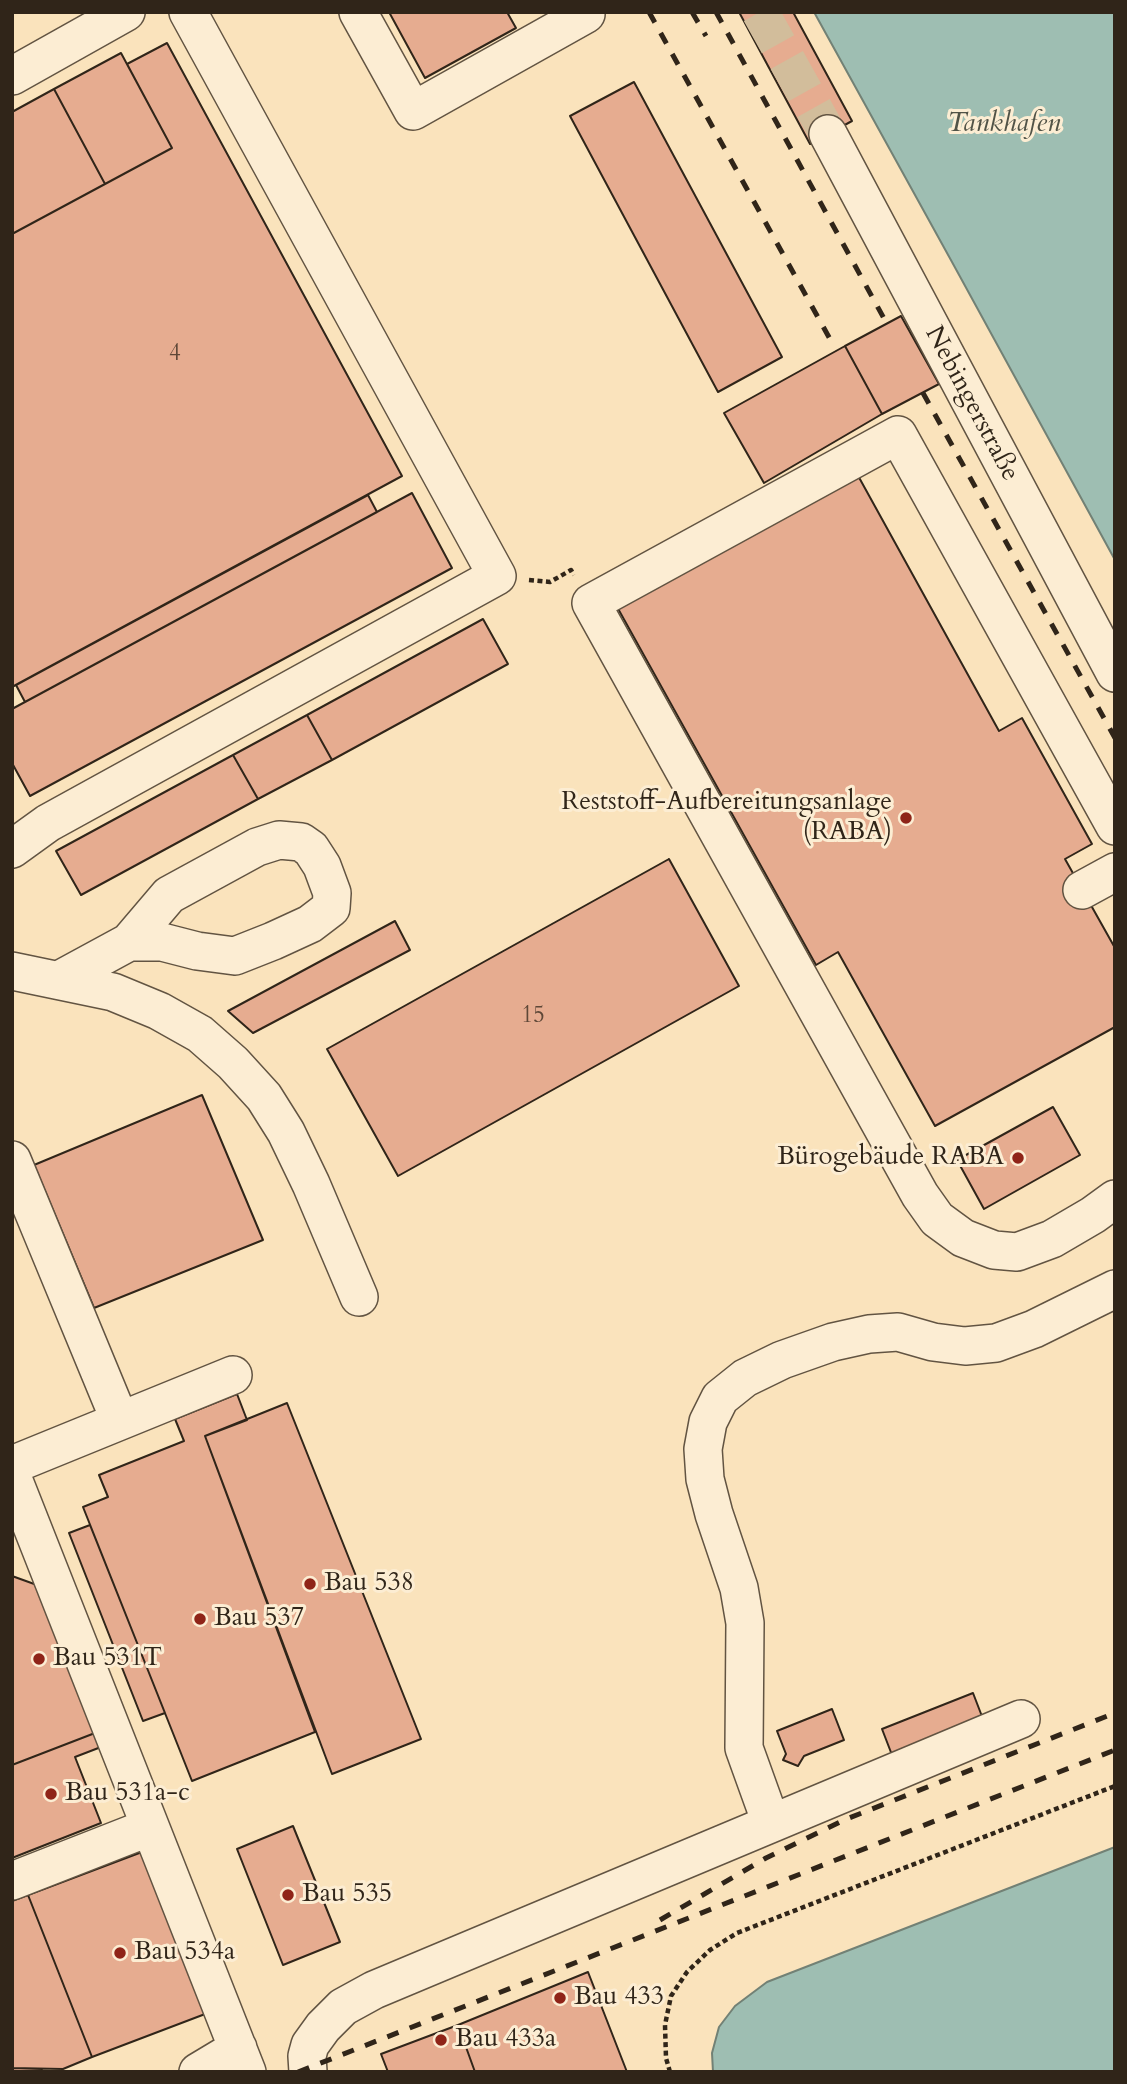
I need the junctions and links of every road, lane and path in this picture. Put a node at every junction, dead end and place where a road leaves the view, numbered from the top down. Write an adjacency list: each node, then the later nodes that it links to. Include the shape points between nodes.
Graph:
1 (126, 12): 5 (street)
2 (188, 12): 7 (street)
3 (358, 12): 4 (street, via 412,111)
4 (584, 12)
5 (12, 76)
6 (828, 134): 9 (street, Nebingerstraße)
7 (497, 576): 8 (path, via 550,582 571,570); 11 (street)
8 (591, 603): 10 (street, via 898,435); 18 (street, via 937,1219 963,1238 994,1250 1017,1252 1052,1239)
9 (1115, 673)
10 (1115, 826)
11 (15, 838)
12 (1115, 872): 13 (street)
13 (1082, 890)
14 (128, 942): 14 (street, via 162,942 235,956 310,924 331,908 332,892 311,849 301,842 279,840 257,847 169,895); 16 (street)
15 (12, 971): 16 (street)
16 (59, 980): 20 (street, via 113,992 159,1011 200,1034 233,1063 264,1097 286,1132)
17 (12, 1160): 22 (street)
18 (1115, 1199)
19 (1115, 1290): 28 (street, via 996,1343 965,1346 898,1332 833,1342 745,1378 720,1398 708,1422 703,1448 705,1479 746,1623 744,1748)
20 (359, 1297)
21 (233, 1375): 22 (street)
22 (120, 1421): 23 (street)
23 (12, 1465)
24 (12, 1476): 25 (street)
25 (21, 1521): 29 (street)
26 (1021, 1719): 28 (street)
27 (1115, 1786): 34 (path, via 737,1933 710,1950 671,1996 664,2025)
28 (771, 1823): 33 (street, via 374,1990 343,2007 323,2027 310,2045)
29 (150, 1826): 30 (street); 31 (street)
30 (12, 1881)
31 (243, 2060): 32 (street)
32 (198, 2072)
33 (308, 2072)
34 (670, 2072)

